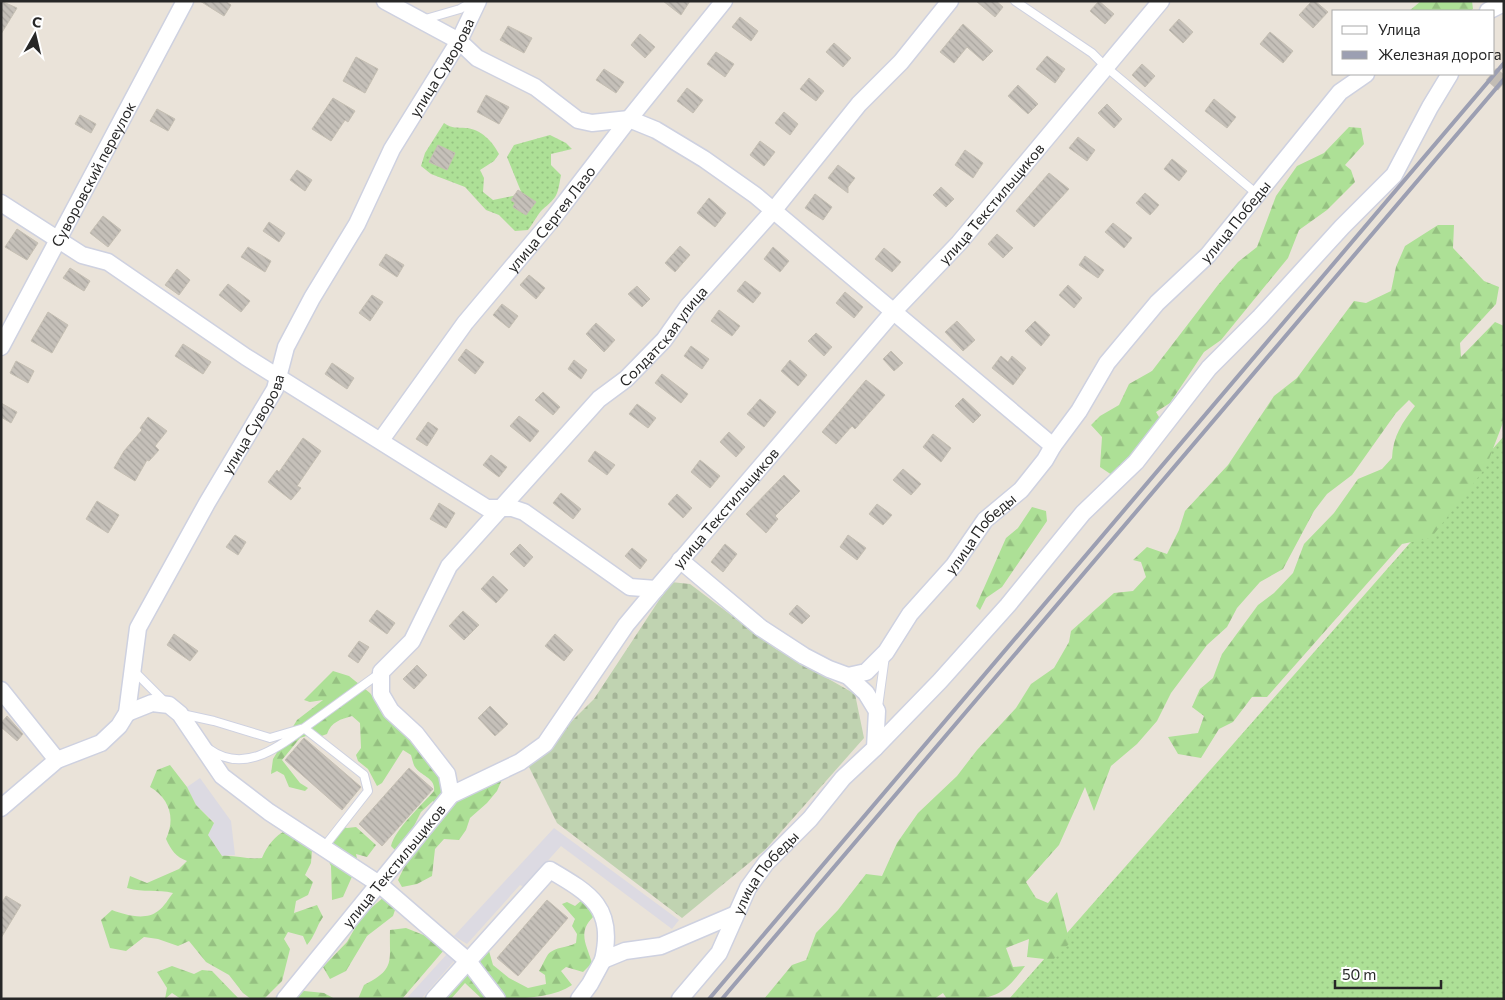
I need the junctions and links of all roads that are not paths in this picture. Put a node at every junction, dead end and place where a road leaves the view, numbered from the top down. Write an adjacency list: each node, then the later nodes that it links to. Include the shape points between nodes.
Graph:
1 (185, 1): 20 (street, Суворовский переулок)
2 (385, 1): 11 (street)
3 (474, 1): 11 (lane, via 460,9)
4 (478, 1): 12 (street, улица Суворова)
5 (724, 1): 16 (street, улица Сергея Лазо)
6 (950, 1): 19 (street, Солдатская улица, via 901,62 859,104)
7 (1015, 1): 13 (lane, via 1092,53)
8 (1161, 1): 13 (street, улица Текстильщиков)
9 (1504, 3): 10 (street)
10 (1490, 10)
11 (422, 20): 12 (street)
12 (459, 41): 16 (street, via 478,58 535,87 578,120 592,123); 23 (street, улица Суворова, via 392,149 357,224 312,298 286,347)
13 (1106, 68): 17 (lane); 21 (street, улица Текстильщиков, via 959,243)
14 (1365, 75): 17 (street, улица Победы, via 1340,92)
15 (1449, 75): 39 (street, улица Победы, via 1394,175 1209,368 1136,462 1083,513 1002,612)
16 (629, 119): 19 (street, via 656,130 704,159); 24 (street, улица Сергея Лазо, via 550,222 465,323)
17 (1257, 194): 25 (street, улица Победы, via 1208,255 1157,303 1106,363 1079,411)
18 (1, 203): 20 (street)
19 (773, 211): 21 (street); 26 (street, Солдатская улица, via 688,306 645,362 599,399)
20 (59, 240): 22 (street, Суворовский переулок); 23 (street, via 82,255 108,262)
21 (894, 311): 25 (street); 27 (street, улица Текстильщиков)
22 (1, 347)
23 (280, 377): 24 (street); 30 (street, улица Суворова, via 138,628)
24 (381, 440): 26 (street, via 487,508)
25 (1052, 446): 29 (street, улица Победы, via 1021,490 985,520 954,565 910,614)
26 (500, 508): 28 (street, via 524,512 630,587); 31 (street, Солдатская улица, via 449,566 412,641)
27 (680, 560): 28 (street, улица Текстильщиков); 32 (street, via 761,628 804,656)
28 (656, 589): 41 (street, улица Текстильщиков, via 626,625 545,744 520,762)
29 (886, 652): 32 (street, улица Победы, via 866,672); 35 (lane)
30 (132, 670): 34 (lane); 36 (street, улица Суворова)
31 (382, 672): 37 (lane); 41 (street, via 381,694 391,711 416,734 447,774)
32 (848, 676): 35 (street, via 866,693)
33 (1, 690): 40 (street)
34 (174, 710): 36 (street, via 152,703); 37 (lane, via 270,738); 38 (street)
35 (877, 711): 39 (street)
36 (127, 713): 40 (street, via 101,743)
37 (304, 728): 38 (lane, via 274,749 235,760 223,758); 43 (lane, via 364,775 368,791)
38 (199, 740): 43 (street, via 222,776 269,812)
39 (875, 748): 45 (street, улица Победы, via 843,778 810,819 766,863 748,888)
40 (57, 760): 42 (street)
41 (451, 795): 44 (street, улица Текстильщиков)
42 (1, 808)
43 (324, 847): 44 (street)
44 (379, 884): 47 (street); 48 (street, улица Текстильщиков)
45 (736, 914): 46 (street, via 661,946 625,951); 52 (street, улица Победы, via 719,953)
46 (603, 960): 47 (street, via 607,923 600,908 572,883 550,870); 51 (street)
47 (468, 961): 49 (street); 50 (street)
48 (285, 999)
49 (434, 999)
50 (497, 999)
51 (579, 999)
52 (680, 999)

